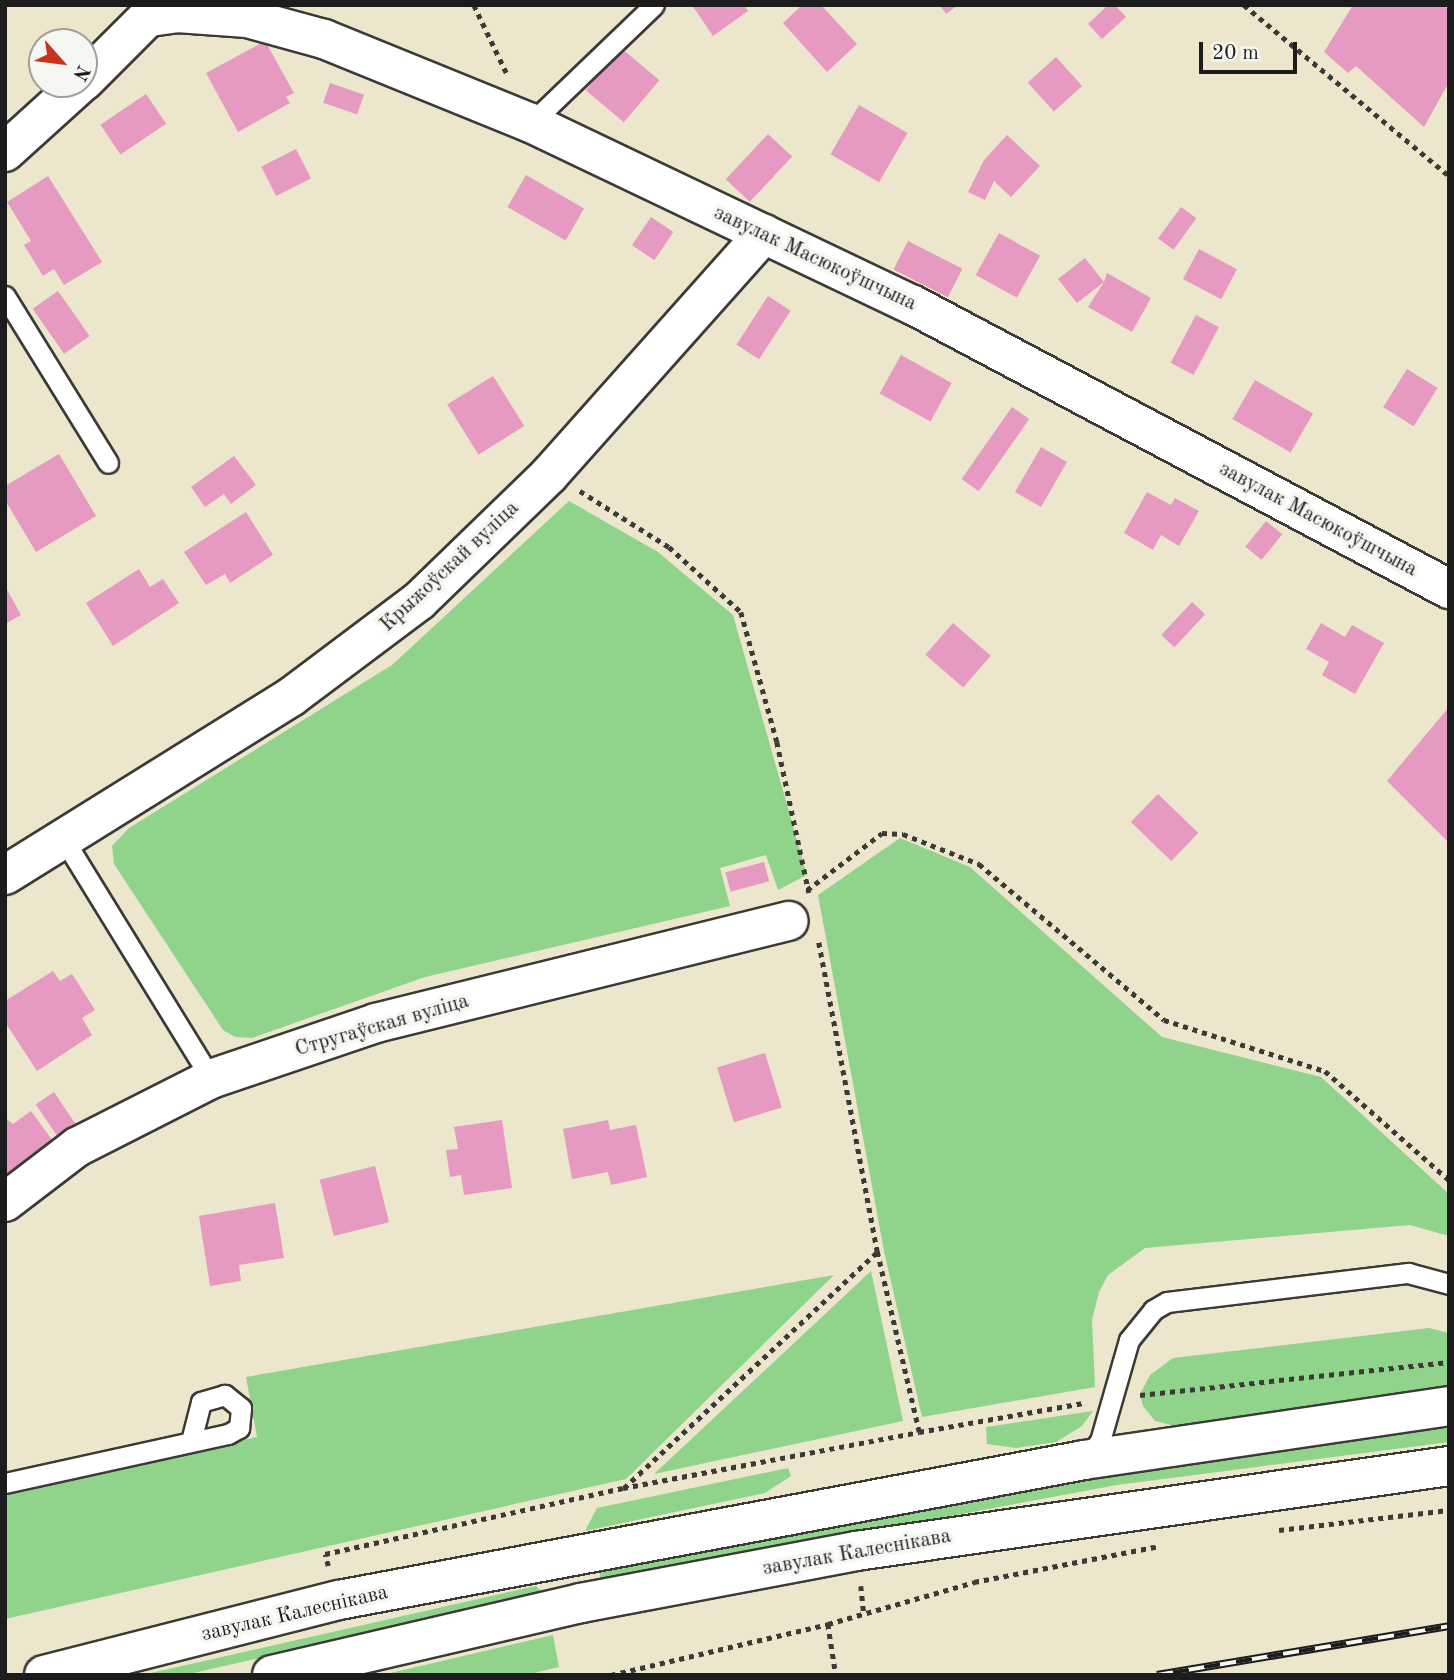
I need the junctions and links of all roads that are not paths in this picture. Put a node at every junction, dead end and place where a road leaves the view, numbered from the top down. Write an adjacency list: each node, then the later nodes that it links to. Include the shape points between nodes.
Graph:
1 (654, 5): 5 (lane)
2 (155, 11): 3 (street); 5 (street, завулак Масюкоўшчына, via 247,18 324,39)
3 (98, 66)
4 (64, 98): 6 (street)
5 (531, 122): 7 (street, завулак Масюкоўшчына)
6 (5, 152)
7 (764, 234): 10 (street, завулак Масюкоўшчына, via 913,305); 11 (street, Крыжоўскай вуліца, via 548,475 419,601 291,696)
8 (5, 296): 9 (lane)
9 (108, 463)
10 (1449, 589)
11 (63, 838): 12 (street, Крыжоўскай вуліца); 14 (lane)
12 (5, 875)
13 (794, 920): 14 (street, Стругаўская вуліца, via 376,1023)
14 (211, 1079): 15 (street, Стругаўская вуліца, via 77,1147)
15 (5, 1202)
16 (1449, 1284): 19 (lane, via 1408,1273 1167,1302 1153,1310 1129,1340 1100,1441)
17 (1449, 1406): 19 (street, завулак Калеснікава)
18 (191, 1441): 21 (lane)
19 (1084, 1460): 22 (street, завулак Калеснікава, via 339,1600)
20 (1449, 1466): 23 (street, завулак Калеснікава, via 856,1551 581,1603)
21 (5, 1483)
22 (44, 1675)
23 (272, 1675)

